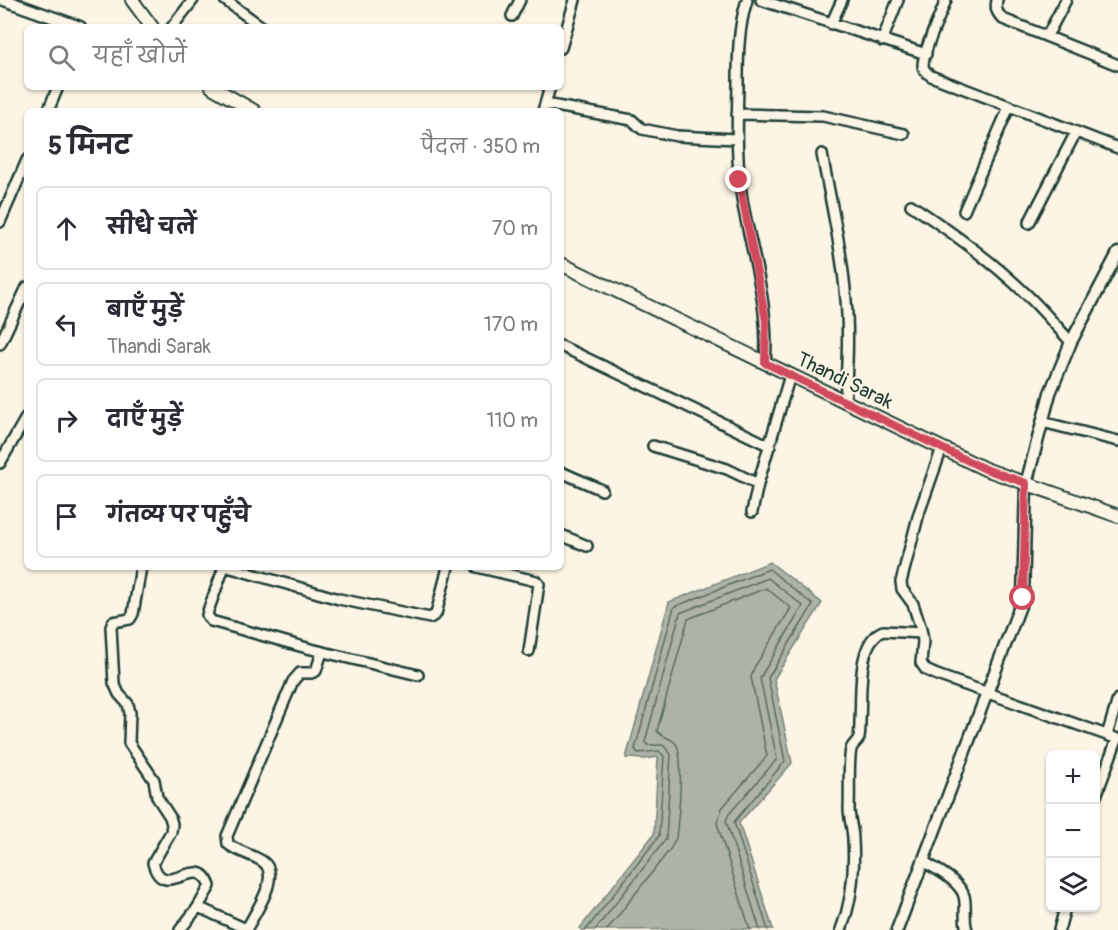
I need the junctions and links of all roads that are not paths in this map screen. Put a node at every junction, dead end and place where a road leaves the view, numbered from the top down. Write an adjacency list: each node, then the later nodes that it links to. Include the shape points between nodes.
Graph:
1 (4, 0): 15 (street)
2 (132, 0): 16 (main road)
3 (193, 0): 17 (street)
4 (225, 0): 18 (street)
5 (520, 0): 14 (street)
6 (576, 0): 21 (street)
7 (747, 0): 33 (street, via 740,36)
8 (761, 0): 19 (street)
9 (842, 0): 19 (street)
10 (898, 0): 22 (street)
11 (946, 0): 23 (street)
12 (997, 0): 20 (street, via 995,7 1003,19)
13 (1066, 0): 20 (street)
14 (512, 16)
15 (72, 24)
16 (150, 24)
17 (174, 24)
18 (258, 24)
19 (831, 24): 22 (street)
20 (1047, 36): 24 (street)
21 (564, 38)
22 (882, 41): 23 (street)
23 (926, 54): 28 (street, via 923,65 931,76)
24 (1118, 65)
25 (57, 90): 29 (street)
26 (217, 90): 30 (main road)
27 (549, 90): 31 (street)
28 (1009, 107): 34 (street); 41 (street)
29 (49, 108)
30 (249, 108)
31 (544, 108)
32 (564, 111): 36 (street, via 632,120 642,129 677,136)
33 (737, 114): 35 (street, via 823,116); 36 (street)
34 (1076, 132): 37 (street); 43 (street)
35 (904, 134)
36 (736, 139): 50 (street, via 739,180 766,321)
37 (1118, 148)
38 (822, 154): 52 (street, via 846,301)
39 (24, 167): 42 (street)
40 (911, 205): 47 (street, via 996,267)
41 (964, 211)
42 (0, 222)
43 (1029, 223)
44 (1118, 253): 47 (street)
45 (564, 265): 50 (main road, Thandi Sarak)
46 (24, 293): 48 (street)
47 (1071, 342): 54 (street)
48 (0, 344)
49 (564, 347): 57 (street)
50 (765, 363): 51 (main road, Thandi Sarak)
51 (790, 375): 52 (main road, Thandi Sarak); 57 (street)
52 (845, 402): 58 (main road, Thandi Sarak)
53 (24, 421): 59 (street)
54 (1042, 422): 55 (street); 61 (street)
55 (1118, 441)
56 (653, 446): 62 (street, via 727,468)
57 (770, 446): 62 (street)
58 (942, 448): 61 (main road, Thandi Sarak); 73 (street, via 901,582 914,604)
59 (0, 464)
60 (564, 473): 63 (street)
61 (1026, 483): 65 (main road, Thandi Sarak); 77 (street, via 1023,598)
62 (758, 484): 64 (street)
63 (602, 490)
64 (752, 512)
65 (1118, 516)
66 (564, 536): 67 (street)
67 (587, 546)
68 (140, 570): 83 (street, via 133,614 130,619 113,622 111,627 114,683 128,704 129,743 154,780 157,797 172,825 153,863 156,872 168,880 189,872 203,875 210,886)
69 (225, 570): 75 (street, via 208,610 211,621)
70 (237, 570): 71 (street, via 339,599 430,618 436,614)
71 (447, 570)
72 (490, 570): 74 (street, via 539,584)
73 (922, 633): 77 (street, via 921,663 926,670); 87 (street, via 878,633 865,658 859,690 859,737 851,750 852,887)
74 (529, 651)
75 (322, 652): 76 (street); 86 (street, via 316,671 300,673 293,681 227,836 234,849 264,862 270,870 270,885)
76 (418, 675)
77 (987, 693): 79 (street); 82 (street)
78 (1118, 699): 79 (street)
79 (1107, 735): 80 (street)
80 (1118, 739): 81 (street)
81 (1100, 784)
82 (923, 861): 88 (street); 89 (street, via 958,886 964,896 964,923)
83 (198, 906): 85 (street); 86 (street)
84 (1064, 912): 90 (street)
85 (180, 930)
86 (246, 930)
87 (841, 930)
88 (897, 930)
89 (968, 930)
90 (1059, 930)

